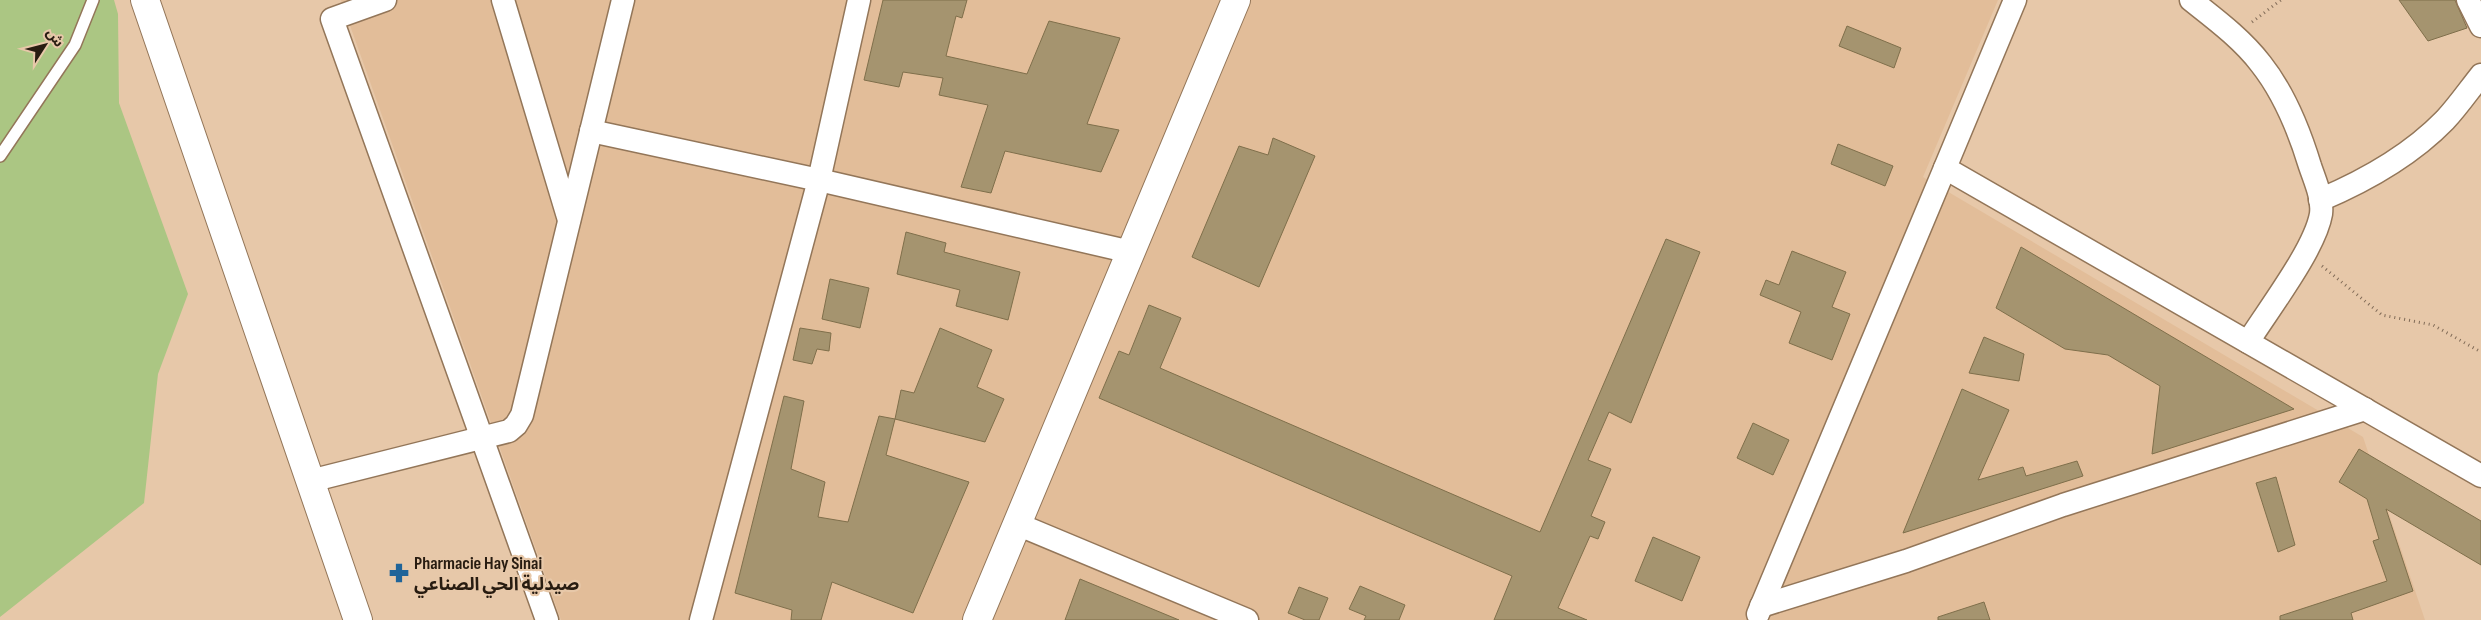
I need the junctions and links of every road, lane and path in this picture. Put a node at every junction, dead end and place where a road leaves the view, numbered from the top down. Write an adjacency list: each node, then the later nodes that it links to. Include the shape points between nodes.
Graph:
1 (93, 0): 16 (lane, via 75,45)
2 (145, 0): 28 (street)
3 (385, 0): 26 (street, via 332,19)
4 (503, 0): 20 (street)
5 (623, 0): 15 (street)
6 (859, 0): 18 (street)
7 (1236, 0): 22 (street)
8 (2015, 0): 17 (street)
9 (2191, 0): 13 (street)
10 (2281, 0): 13 (path)
11 (2468, 0): 12 (street)
12 (2481, 26)
13 (2234, 35): 19 (street, via 2261,64 2285,102 2305,150)
14 (2481, 75): 19 (street, via 2445,120 2413,147 2368,176)
15 (591, 131): 18 (street); 20 (street)
16 (0, 156)
17 (1945, 168): 23 (street); 30 (street)
18 (819, 180): 22 (street); 33 (street)
19 (2320, 200): 21 (street, via 2318,224)
20 (569, 221): 26 (street, via 522,415 508,431)
21 (2305, 251): 23 (street); 24 (path, via 2382,315 2433,325)
22 (1131, 252): 29 (street)
23 (2248, 342): 25 (street)
24 (2481, 352)
25 (2365, 409): 27 (street); 30 (street, via 2082,499)
26 (482, 438): 28 (street); 32 (street)
27 (2478, 467)
28 (310, 481): 31 (street)
29 (1017, 524): 34 (street); 35 (street)
30 (1758, 613)
31 (358, 620)
32 (547, 620)
33 (701, 620)
34 (977, 620)
35 (1247, 620)

